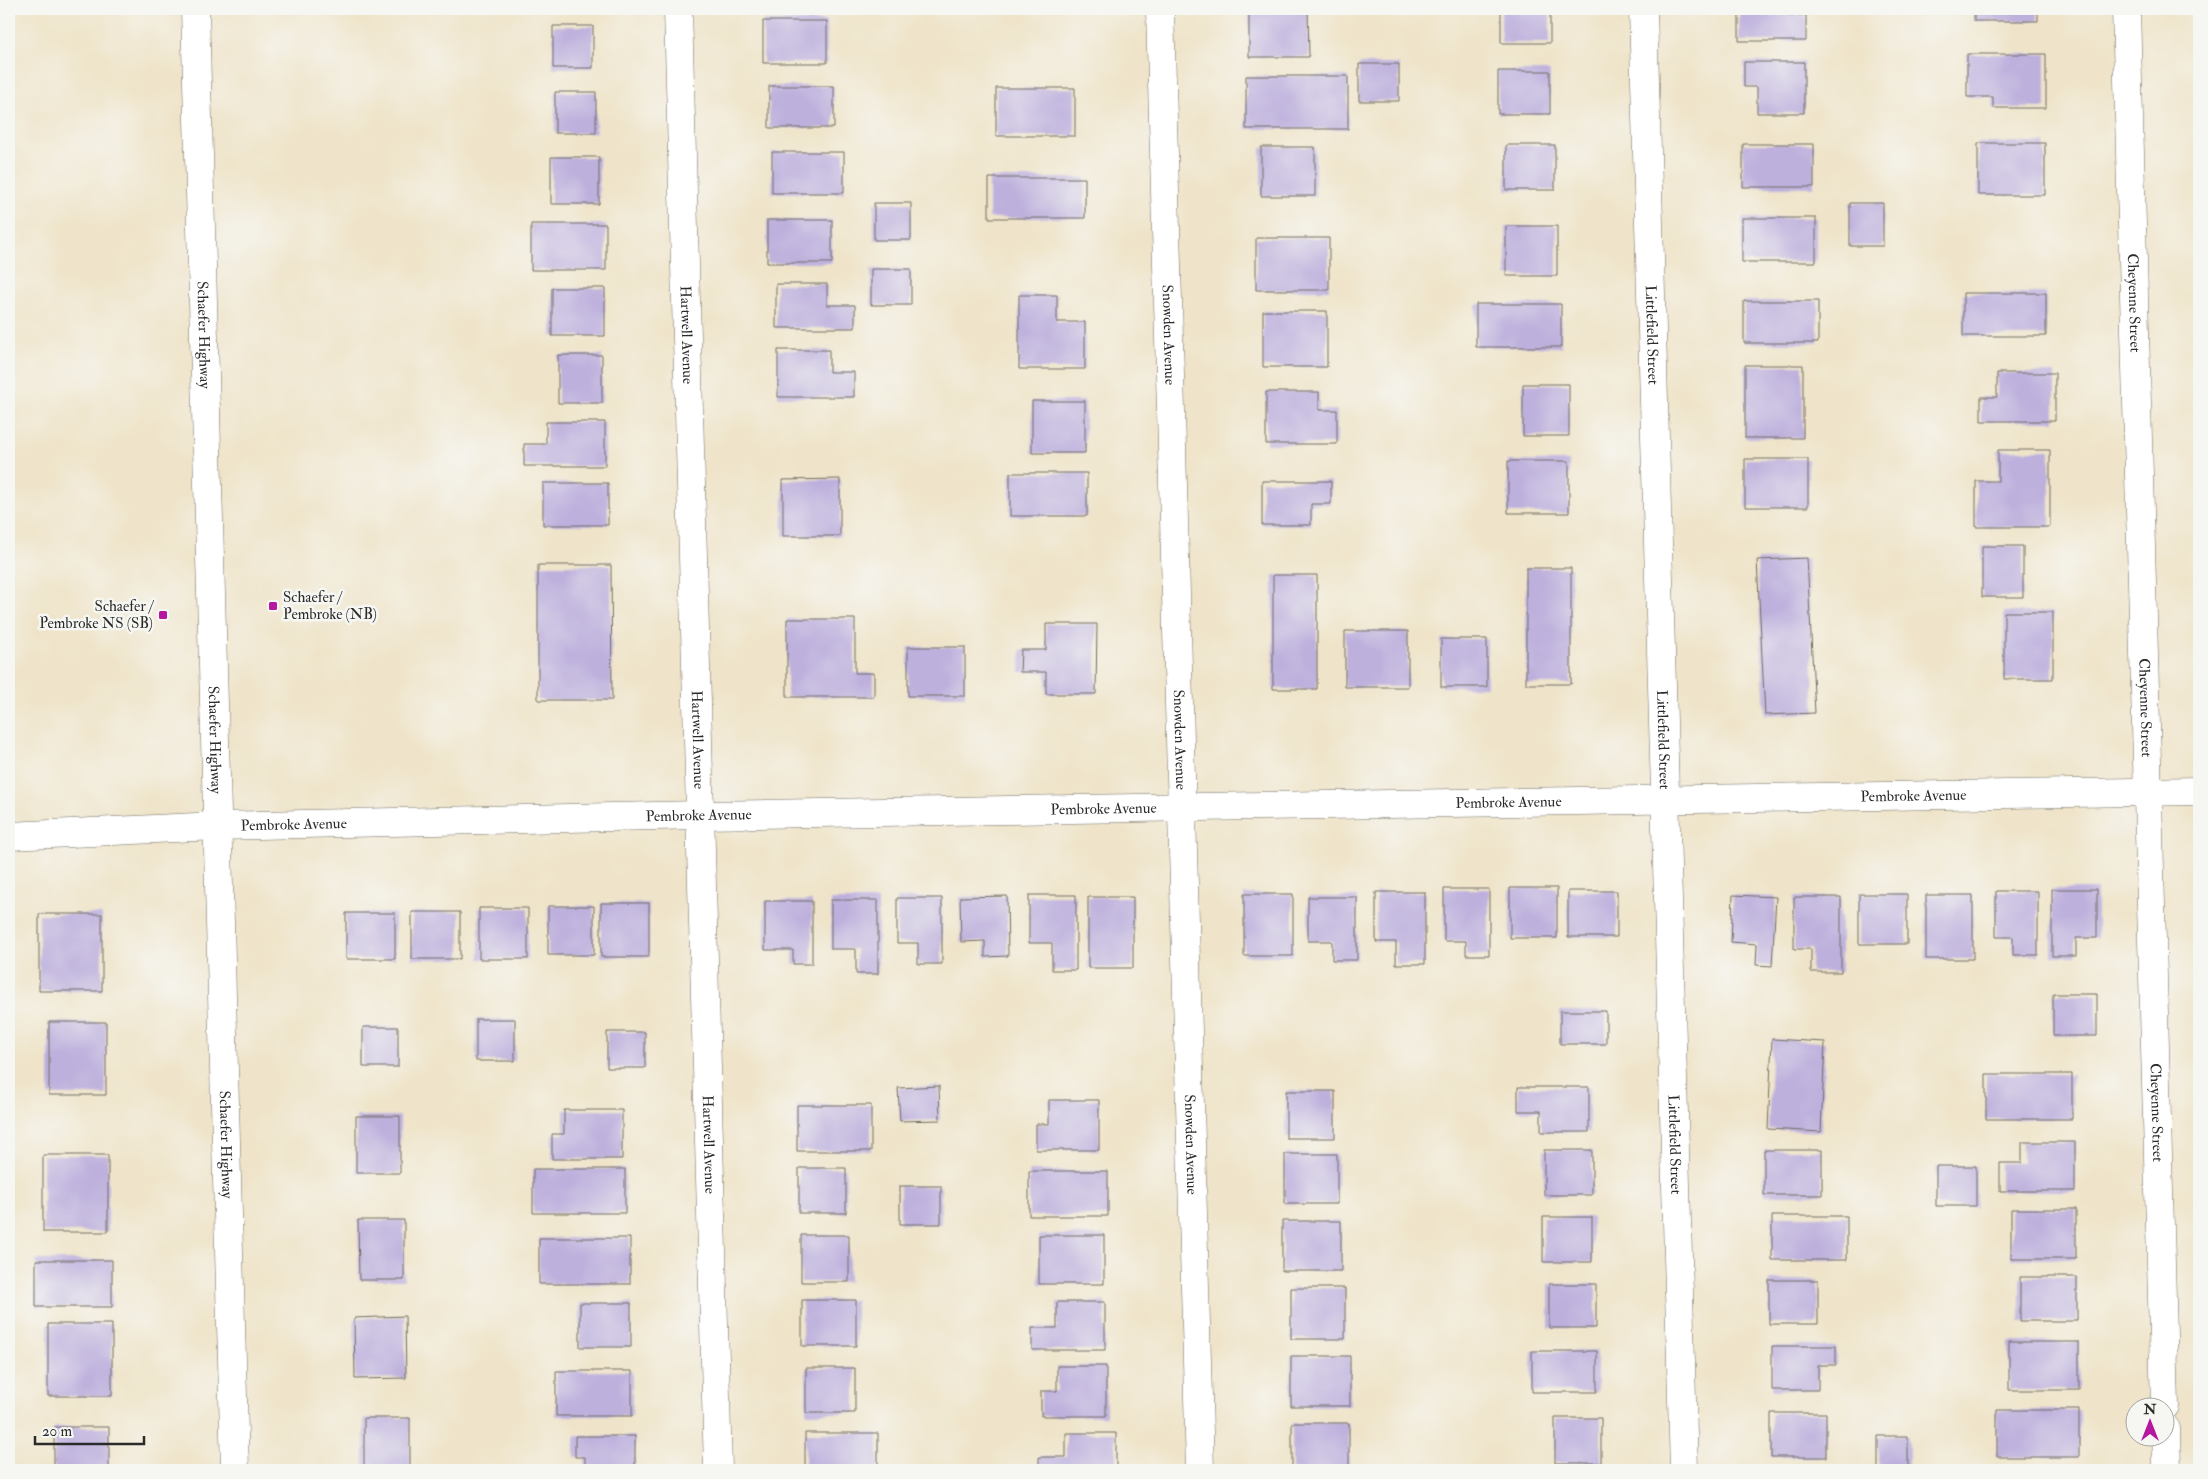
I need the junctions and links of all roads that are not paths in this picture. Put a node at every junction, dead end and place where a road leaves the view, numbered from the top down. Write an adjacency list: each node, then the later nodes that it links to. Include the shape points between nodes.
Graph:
1 (195, 9): 11 (street, Schaefer Highway)
2 (678, 9): 10 (street, Hartwell Avenue)
3 (1160, 9): 9 (street, Snowden Avenue)
4 (1643, 9): 8 (street, Littlefield Street)
5 (2126, 9): 7 (street, Cheyenne Street)
6 (2199, 791): 7 (street, Pembroke Avenue)
7 (2148, 792): 8 (street, Pembroke Avenue); 13 (street, Cheyenne Street)
8 (1665, 800): 9 (street, Pembroke Avenue); 18 (street, Littlefield Street)
9 (1182, 807): 10 (street, Pembroke Avenue); 17 (street, Snowden Avenue)
10 (700, 815): 11 (street, Pembroke Avenue); 16 (street, Hartwell Avenue)
11 (217, 826): 12 (street, Pembroke Avenue); 15 (street, Schaefer Highway)
12 (9, 836)
13 (2165, 1396)
14 (2166, 1446): 19 (street)
15 (235, 1470)
16 (718, 1470)
17 (1200, 1470)
18 (1684, 1470)
19 (2167, 1470)

